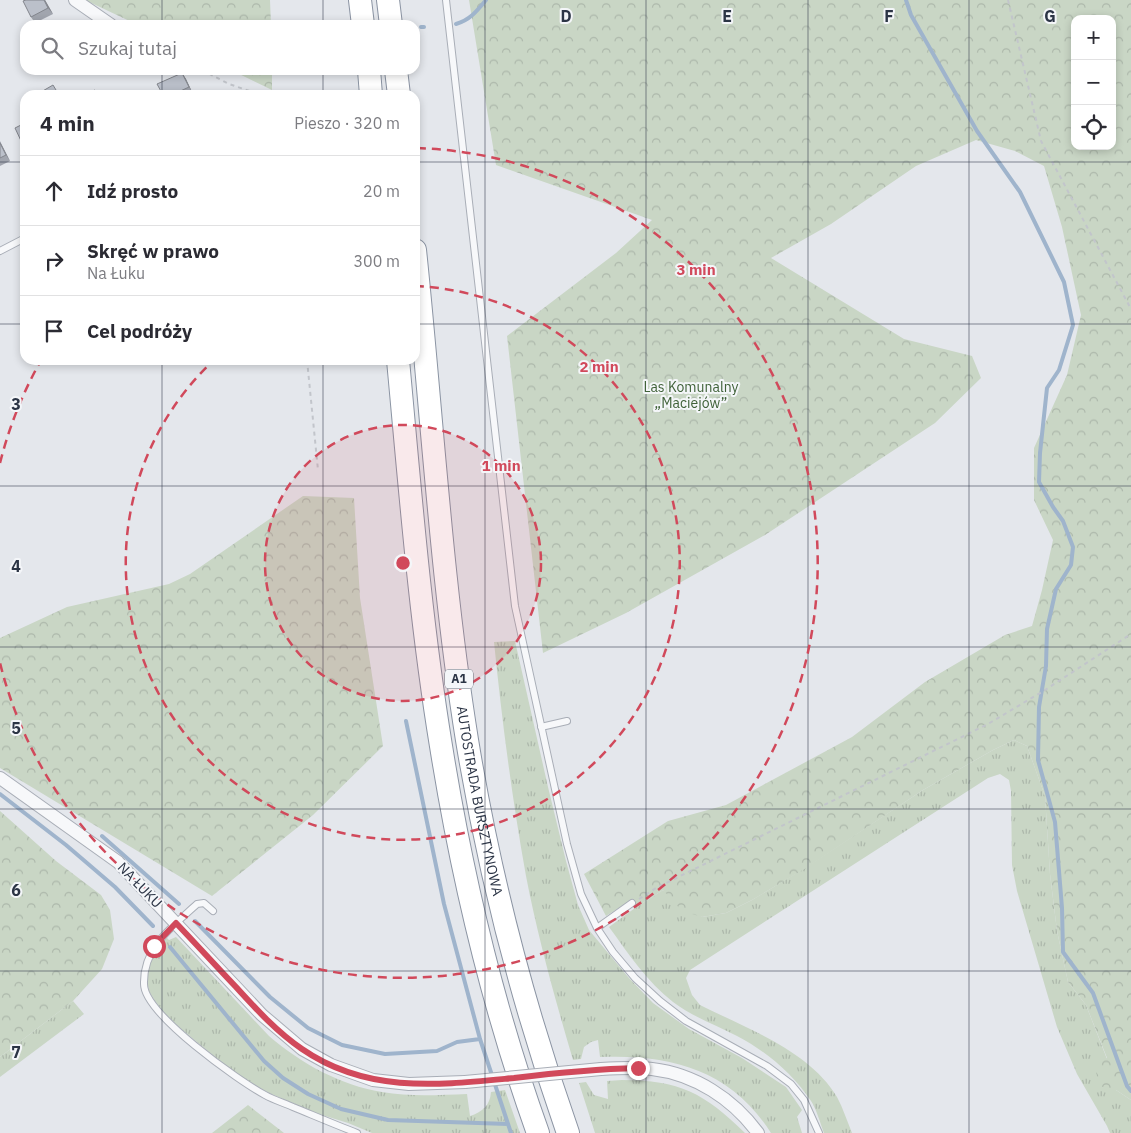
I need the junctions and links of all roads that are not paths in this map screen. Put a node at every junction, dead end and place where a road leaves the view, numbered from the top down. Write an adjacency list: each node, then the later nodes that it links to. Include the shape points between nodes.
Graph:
1 (75, 0): 5 (street)
2 (360, 0): 6 (highway)
3 (388, 0): 7 (highway)
4 (446, 0): 17 (lane, via 515,606)
5 (103, 20)
6 (362, 20)
7 (390, 20)
8 (370, 75): 10 (highway)
9 (397, 75): 11 (highway)
10 (371, 90)
11 (398, 90)
12 (20, 241): 13 (lane)
13 (0, 251)
14 (420, 302): 27 (highway, AUTOSTRADA BURSZTYNOWA / A1, via 446,571 467,740 500,904 521,986)
15 (399, 365): 26 (highway, AUTOSTRADA BURSZTYNOWA / A1, via 440,745 471,902 495,996)
16 (567, 721): 17 (lane)
17 (541, 727): 22 (lane, via 567,844 582,894)
18 (0, 778): 21 (street, NA ŁUKU, via 118,862)
19 (632, 904): 22 (lane)
20 (213, 911): 21 (lane, via 204,903 197,904)
21 (176, 923): 23 (lane, via 154,946 145,966 144,986 150,1002 185,1037 238,1078 266,1096); 28 (street, NA ŁUKU, bridge, via 262,1015 291,1041 321,1060 353,1074 409,1084 601,1069 653,1069 691,1079 722,1097)
22 (597, 928): 29 (lane, via 635,978 660,1002 686,1021 767,1066 791,1084 804,1100)
23 (340, 1127): 24 (lane); 25 (lane)
24 (336, 1133)
25 (357, 1133)
26 (538, 1133)
27 (568, 1133)
28 (758, 1133)
29 (819, 1133)

